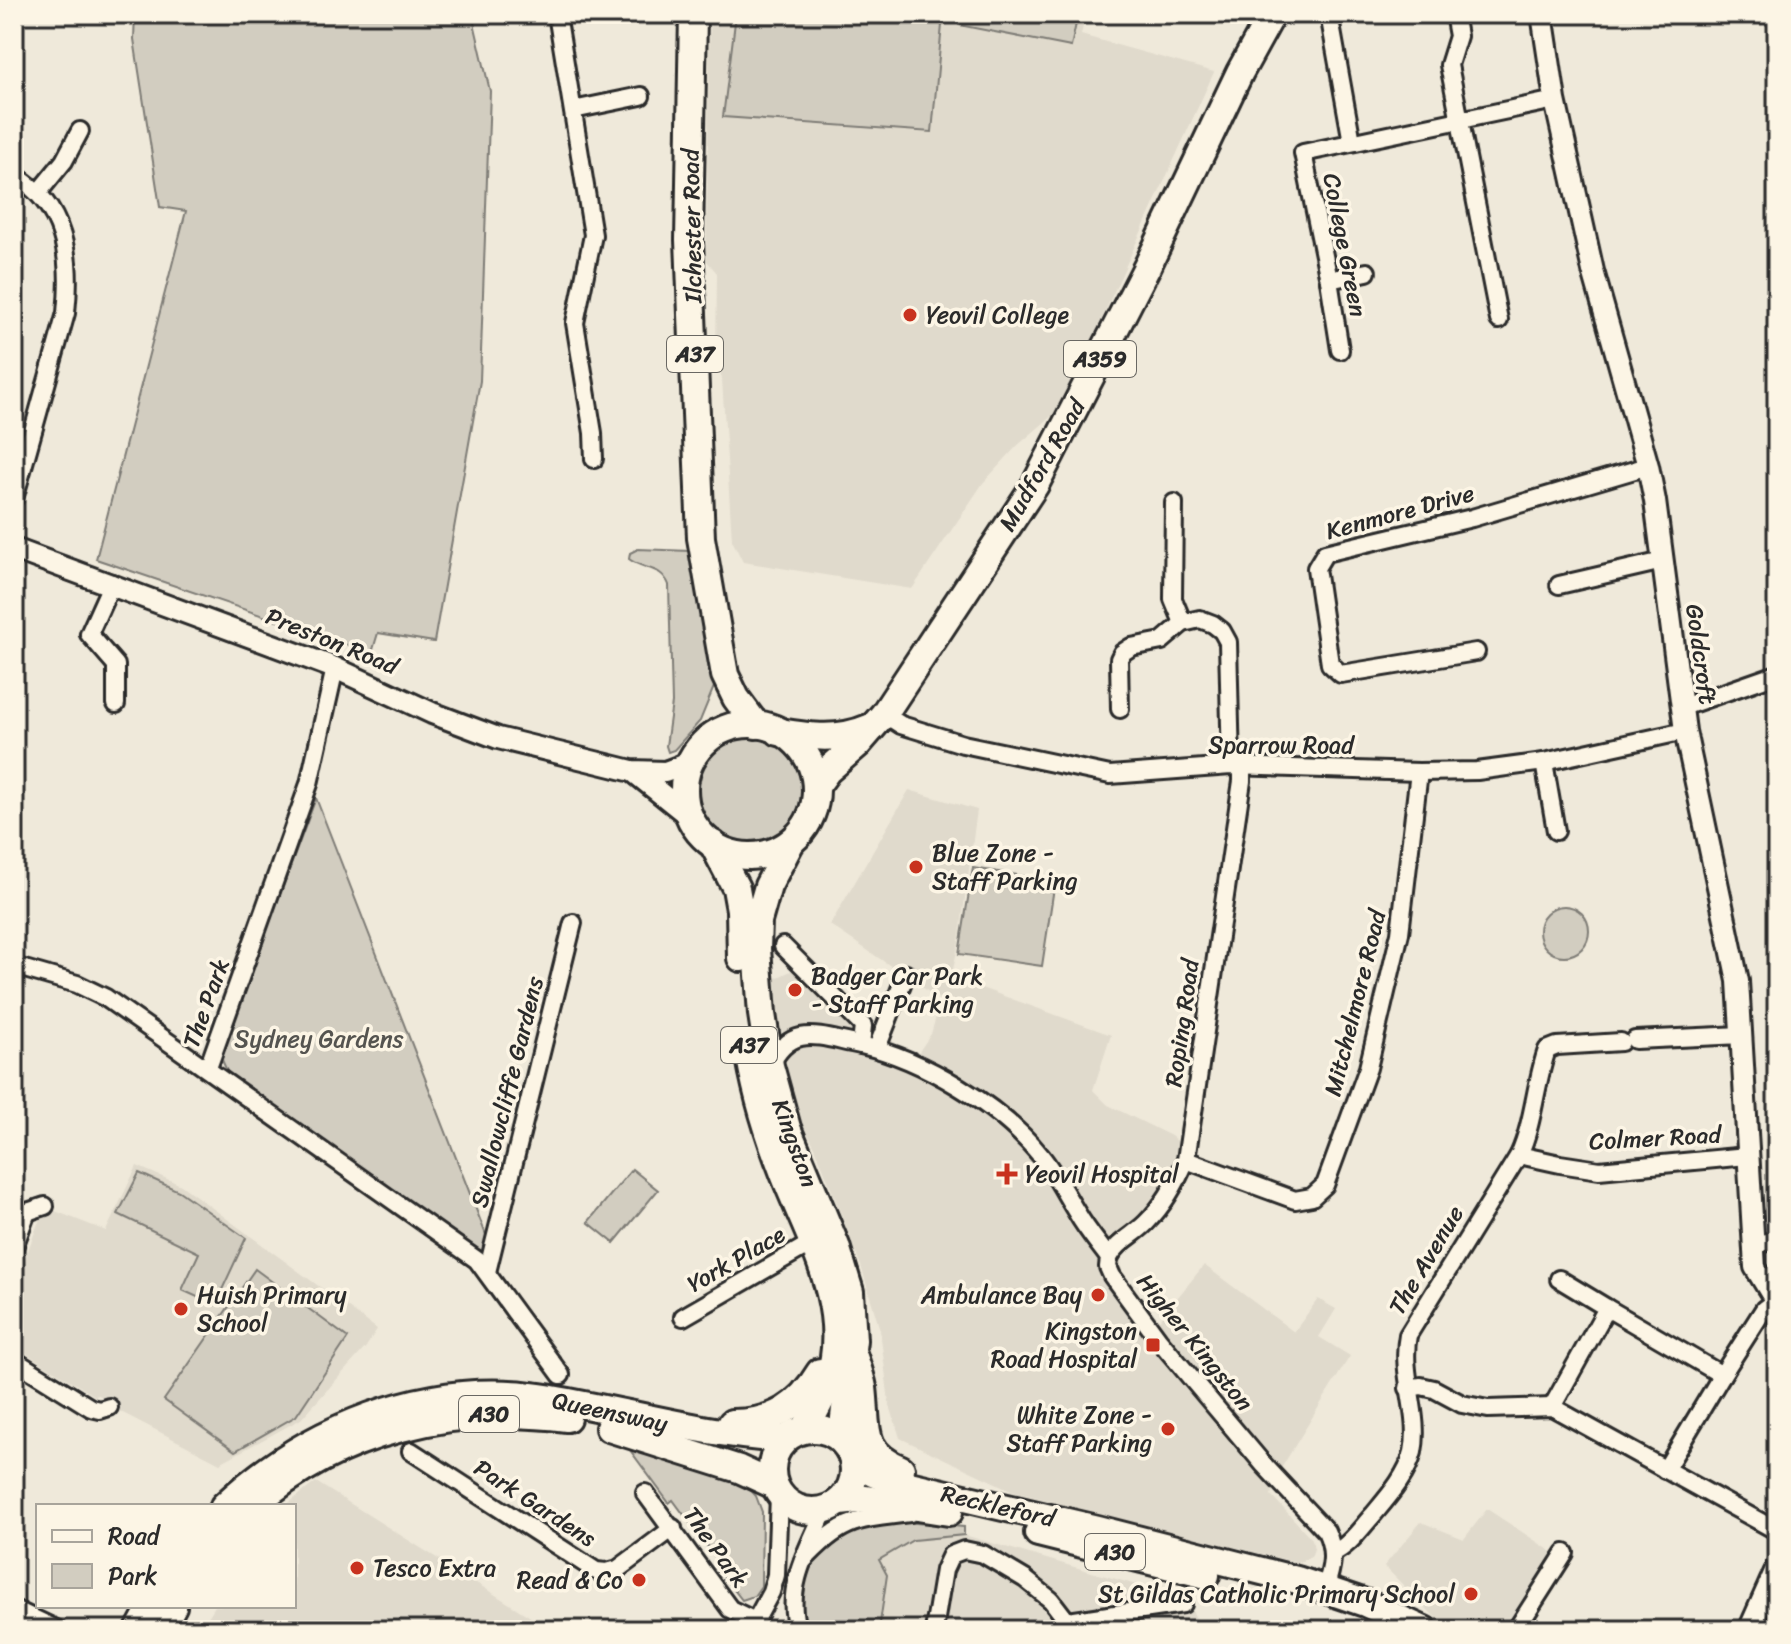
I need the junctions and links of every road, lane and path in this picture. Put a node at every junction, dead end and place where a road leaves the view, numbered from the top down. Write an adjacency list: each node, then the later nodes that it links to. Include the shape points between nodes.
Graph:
1 (557, 14): 9 (street)
2 (693, 14): 31 (main road, Ilchester Road / A37, via 689,226 699,512)
3 (1272, 14): 35 (main road, Mudford Road / A359, via 1035,485)
4 (1329, 14): 12 (street, College Green)
5 (1454, 14): 10 (street, via 1458,36 1449,65)
6 (1542, 14): 8 (street, Goldcroft)
7 (641, 96): 9 (street)
8 (1555, 100): 10 (street, College Green); 20 (street, Goldcroft, via 1593,271)
9 (573, 110): 19 (street, via 593,235 575,323)
10 (1458, 121): 12 (street, College Green); 17 (street)
11 (80, 131): 14 (street)
12 (1352, 142): 16 (street, College Green, via 1303,153)
13 (14, 175): 14 (street)
14 (38, 193): 21 (street, via 58,222 68,254 69,282 66,313)
15 (1367, 272): 16 (street)
16 (1329, 280): 18 (street, College Green)
17 (1499, 320)
18 (1340, 350)
19 (594, 459)
20 (1648, 466): 24 (street, Goldcroft); 28 (street, Kenmore Drive, via 1472,518 1325,553 1316,568 1330,664 1341,674)
21 (14, 499)
22 (1178, 512): 27 (street, via 1173,599)
23 (14, 549): 25 (street, Preston Road)
24 (1663, 561): 26 (street); 33 (street, Goldcroft)
25 (112, 583): 29 (street, Preston Road); 32 (street, via 89,634 116,665)
26 (1559, 585)
27 (1183, 623): 34 (street, via 1162,641 1122,653); 41 (street, Roping Road, via 1200,619 1213,624 1228,642)
28 (1476, 652)
29 (335, 668): 42 (street, Preston Road, via 463,726); 56 (street, The Park, via 309,784)
30 (1777, 674): 33 (street)
31 (725, 675): 36 (main road, Ilchester Road / A37, via 736,698); 38 (main road, Ilchester Road / A37)
32 (116, 704)
33 (1683, 707): 37 (street, Goldcroft)
34 (1120, 709)
35 (877, 721): 36 (main road, via 843,737 814,738); 41 (street, Sparrow Road, via 1110,775); 44 (main road, Mudford Road / A359)
36 (767, 729): 38 (main road, via 737,726); 44 (main road, A37, via 795,744 807,758)
37 (1685, 731): 39 (street, Sparrow Road); 53 (street, Goldcroft, via 1738,981)
38 (709, 739): 40 (main road, A37)
39 (1544, 762): 43 (street, Sparrow Road); 46 (street)
40 (689, 763): 42 (street, Preston Road, via 665,772); 45 (main road, via 683,790)
41 (1236, 766): 43 (street, Sparrow Road); 59 (street, Roping Road, via 1240,797)
42 (632, 771): 45 (street, Preston Road)
43 (1419, 772): 59 (street, Mitchelmore Road, via 1400,933 1368,1068 1325,1185 1312,1197 1295,1200)
44 (816, 786): 47 (main road, A37, via 808,821)
45 (690, 817): 48 (main road, A37)
46 (1556, 831)
47 (791, 842): 48 (main road, via 754,856); 55 (main road, Kingston / A37, via 768,886 758,921 760,995)
48 (713, 844): 63 (main road, Kingston / A37, via 738,896 745,1022 760,1101)
49 (573, 923): 67 (street, Swallowcliffe Gardens)
50 (787, 955): 54 (street, via 863,1026)
51 (14, 966): 56 (street, via 95,991)
52 (906, 974): 54 (street)
53 (1742, 1035): 57 (street, The Avenue, via 1547,1050); 58 (street, Goldcroft)
54 (869, 1047): 55 (street, Higher Kingston, via 794,1037 783,1044); 66 (street, Higher Kingston, via 922,1066 1006,1119 1041,1156)
55 (770, 1066): 72 (main road, Kingston / A37, via 795,1150 850,1292)
56 (208, 1068): 67 (street, The Park)
57 (1519, 1155): 58 (street, Colmer Road, via 1599,1170); 76 (street, The Avenue, via 1408,1335)
58 (1747, 1156): 64 (street, Goldcroft)
59 (1186, 1160): 66 (street, Roping Road, via 1167,1198)
60 (45, 1206): 61 (street)
61 (20, 1207): 65 (street)
62 (1777, 1241): 64 (street)
63 (813, 1242): 71 (street, York Place); 72 (main road, Kingston / A37)
64 (1752, 1244): 69 (street, Goldcroft, via 1755,1267)
65 (14, 1247)
66 (1109, 1258): 93 (street, Higher Kingston, via 1112,1276 1145,1322 1326,1531)
67 (487, 1272): 74 (street, The Park)
68 (1559, 1279): 70 (street)
69 (1776, 1302): 75 (street, via 1764,1309)
70 (1607, 1308): 75 (street); 78 (street)
71 (683, 1317)
72 (843, 1350): 79 (main road, via 807,1393 779,1415 749,1423); 80 (main road, Kingston / A37); 82 (main road, Kingston / A37); 86 (main road, via 863,1386 865,1430 873,1450 894,1466)
73 (14, 1360): 77 (street, via 91,1408)
74 (561, 1375)
75 (1722, 1375): 83 (street)
76 (1408, 1388): 78 (street, via 1434,1389 1462,1404 1488,1409); 93 (street, The Avenue, via 1414,1428 1411,1459 1392,1492)
77 (109, 1407)
78 (1552, 1407): 83 (street)
79 (680, 1427): 80 (main road, Queensway / A30, via 738,1437); 87 (main road, Queensway / A30, via 537,1397 444,1397 378,1413 298,1449)
80 (795, 1434): 82 (main road, via 824,1430); 84 (main road, via 774,1453)
81 (411, 1451): 91 (street, Park Gardens, via 596,1571 618,1569)
82 (850, 1451): 86 (main road, Reckleford / A30, via 883,1478); 89 (main road, via 852,1486)
83 (1665, 1470): 92 (street)
84 (776, 1490): 88 (main road, Queensway / A30, via 739,1469 584,1422 488,1414 430,1420 370,1437 290,1476); 89 (main road, via 799,1510); 102 (street, via 776,1575)
85 (645, 1493): 91 (street, The Park)
86 (981, 1502): 97 (main road, Reckleford / A30)
87 (226, 1504)
88 (255, 1504)
89 (832, 1506): 90 (main road, Reckleford / A30, via 866,1499); 95 (street)
90 (935, 1509): 95 (street, Reckleford, via 852,1521 830,1533); 109 (main road, Reckleford / A30, via 1279,1594)
91 (673, 1528): 102 (street, The Park, via 730,1609)
92 (1777, 1531)
93 (1333, 1553): 97 (street)
94 (1565, 1553): 111 (street)
95 (803, 1561): 107 (street, via 793,1600)
96 (1777, 1567): 112 (street)
97 (1325, 1589): 110 (main road, Reckleford / A30)
98 (1183, 1604): 103 (street)
99 (151, 1608): 105 (main road)
100 (172, 1608): 106 (main road)
101 (14, 1609): 104 (street)
102 (753, 1625)
103 (1071, 1626): 108 (street, via 1025,1579 983,1554 964,1550 951,1555 944,1570)
104 (58, 1630)
105 (139, 1630)
106 (160, 1630)
107 (798, 1630)
108 (934, 1630)
109 (1385, 1630)
110 (1424, 1630)
111 (1516, 1630)
112 (1749, 1630)

